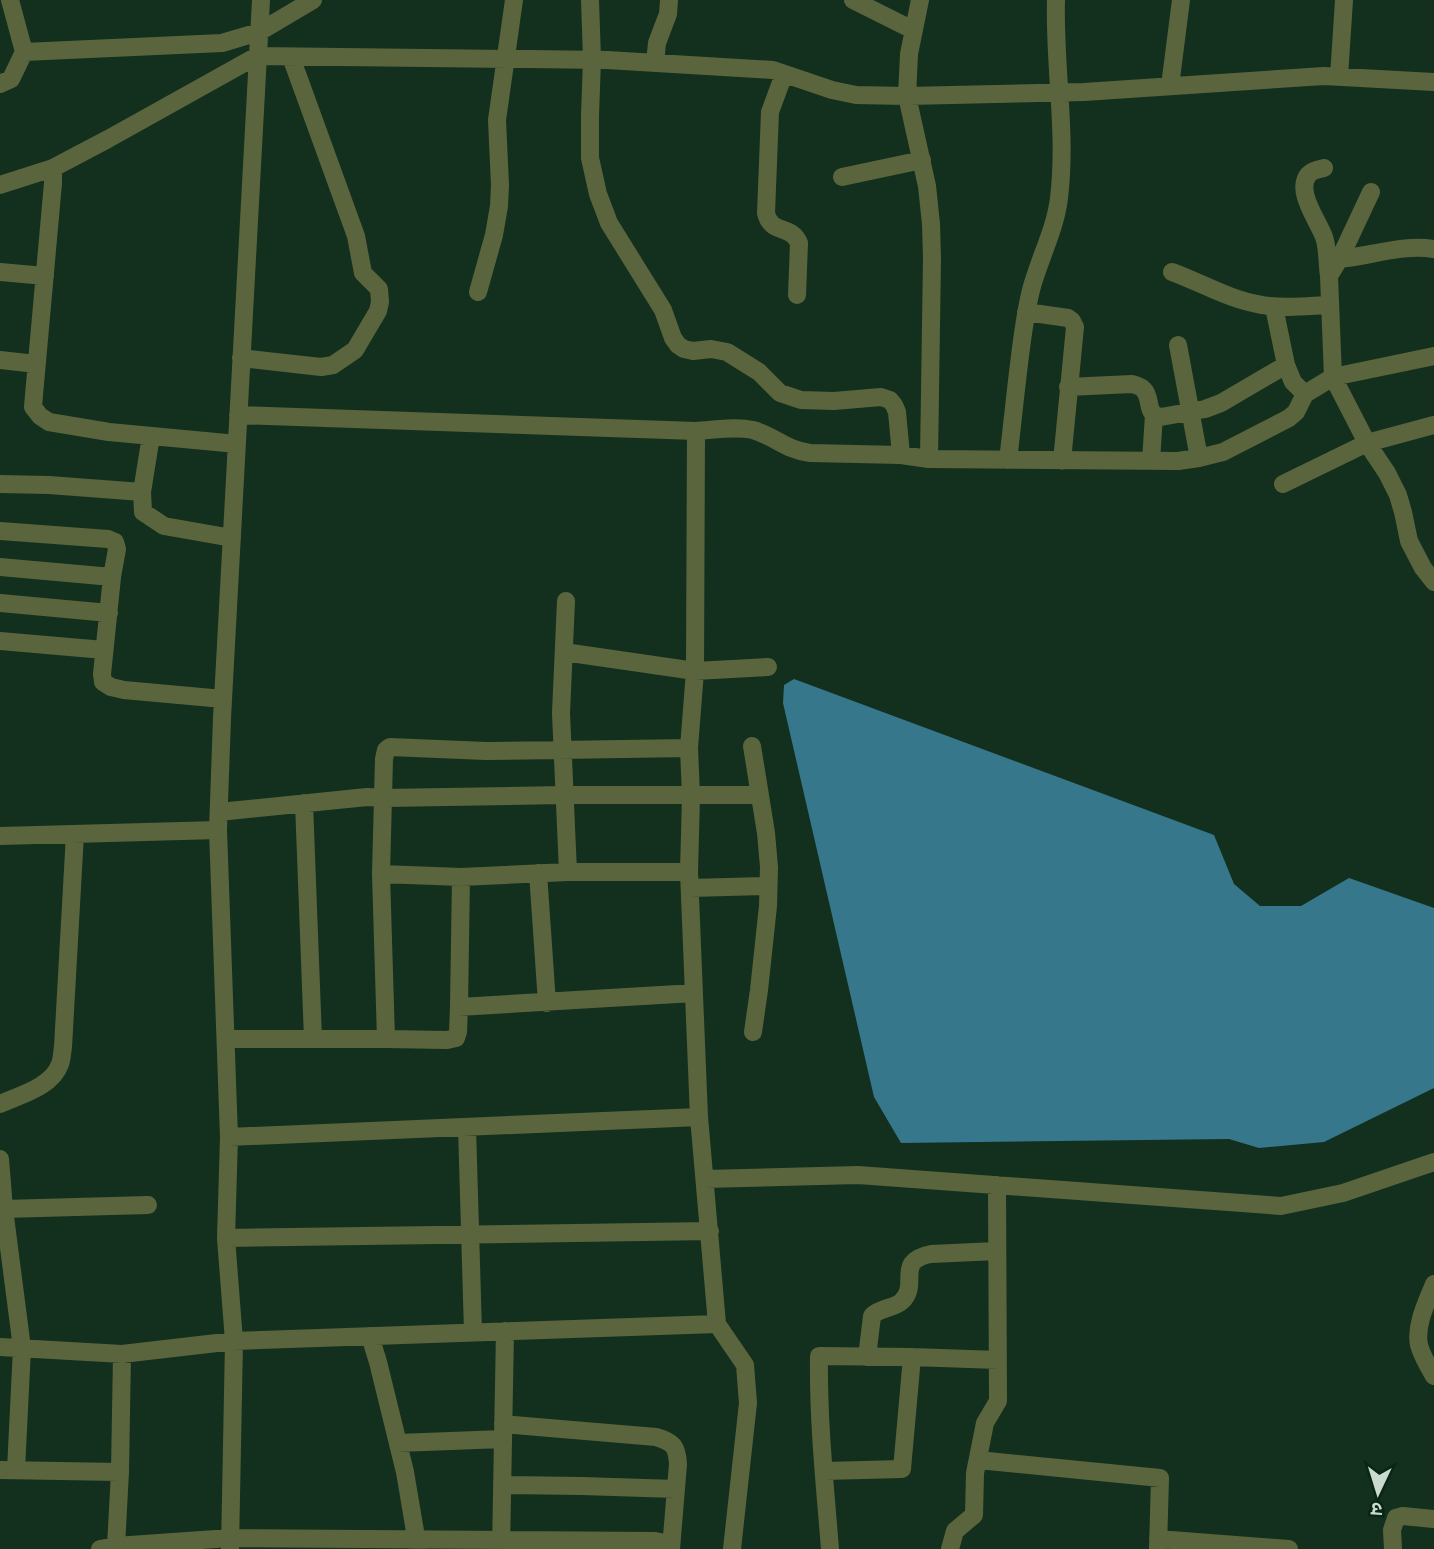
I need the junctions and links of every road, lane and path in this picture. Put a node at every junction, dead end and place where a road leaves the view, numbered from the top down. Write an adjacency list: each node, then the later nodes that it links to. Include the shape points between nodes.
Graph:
1 (10, 0): 14 (street)
2 (261, 0): 13 (street)
3 (313, 0): 13 (street)
4 (514, 0): 17 (street)
5 (590, 0): 18 (street)
6 (669, 0): 19 (street)
7 (853, 0): 12 (street)
8 (920, 0): 12 (street)
9 (1056, 0): 25 (street)
10 (1181, 0): 24 (street)
11 (1344, 0): 21 (street)
12 (913, 30): 26 (street)
13 (259, 32): 14 (street, via 222,43); 15 (street)
14 (24, 52): 23 (street, via 10,79)
15 (257, 56): 16 (street); 28 (street); 46 (street)
16 (291, 57): 17 (street); 46 (street, via 353,225 363,273 379,289 380,302 355,350 333,365)
17 (505, 59): 18 (street); 39 (street, via 497,120 499,206)
18 (592, 60): 19 (street); 61 (street, via 590,158 598,194 609,223 663,310 678,345 693,351 727,352 759,372 780,393 801,400 890,400 897,412)
19 (656, 63): 20 (street)
20 (784, 74): 26 (street, via 856,95); 40 (street, via 770,112 766,213 774,228 795,235 799,243)
21 (1339, 77): 22 (street); 24 (street)
22 (1434, 82)
23 (0, 84)
24 (1170, 86): 25 (street)
25 (1061, 92): 26 (street); 43 (street, via 1059,199)
26 (907, 96): 27 (street)
27 (922, 160): 30 (street); 63 (street, via 932,258)
28 (53, 168): 31 (street); 37 (street)
29 (1324, 168): 38 (street, via 1307,176 1306,192 1324,236)
30 (842, 177)
31 (0, 185)
32 (1371, 192): 34 (street)
33 (1434, 249): 34 (street)
34 (1339, 258): 38 (street)
35 (0, 272): 37 (street)
36 (1172, 272): 42 (street, via 1242,300)
37 (45, 276): 48 (street)
38 (1329, 276): 41 (street)
39 (478, 292)
40 (797, 295)
41 (1329, 305): 42 (street); 50 (street)
42 (1274, 307): 49 (street)
43 (1026, 312): 51 (street, via 1072,321); 64 (street)
44 (1178, 345): 53 (street)
45 (1434, 356): 50 (street)
46 (241, 358): 54 (street)
47 (0, 360): 48 (street)
48 (36, 364): 58 (street, via 33,407 49,422)
49 (1286, 365): 52 (street); 53 (street, via 1222,403)
50 (1333, 377): 52 (street); 59 (street)
51 (1068, 387): 55 (street, via 1132,384 1146,392); 65 (street)
52 (1305, 394): 62 (street, via 1289,418 1223,452)
53 (1191, 411): 55 (street); 62 (street)
54 (238, 415): 57 (street); 60 (street)
55 (1154, 415): 66 (street)
56 (1434, 425): 59 (street)
57 (696, 430): 61 (street, via 753,430 798,452); 82 (street)
58 (151, 436): 60 (street); 69 (street)
59 (1367, 443): 68 (street); 74 (street, via 1398,495 1409,541)
60 (237, 444): 71 (street)
61 (901, 455): 63 (street)
62 (1199, 458): 66 (street)
63 (929, 459): 64 (street)
64 (1008, 460): 65 (street)
65 (1062, 461): 66 (street)
66 (1151, 461)
67 (0, 484): 69 (street)
68 (1283, 484)
69 (142, 492): 71 (street, via 143,512 164,526)
70 (0, 531): 73 (street, via 108,539 117,549)
71 (232, 538): 83 (street)
72 (0, 566): 73 (street)
73 (111, 577): 77 (street)
74 (1434, 582)
75 (566, 601): 80 (street)
76 (0, 603): 77 (street)
77 (109, 613): 79 (street)
78 (0, 641): 79 (street)
79 (104, 650): 83 (street, via 103,682 111,687)
80 (564, 652): 82 (street); 86 (street)
81 (768, 667): 82 (street)
82 (695, 671): 85 (street)
83 (223, 699): 92 (street)
84 (752, 746): 88 (street)
85 (689, 748): 86 (street); 89 (street)
86 (562, 750): 87 (street); 90 (street, via 390,747 384,759)
87 (565, 795): 89 (street); 90 (street); 95 (street)
88 (759, 795): 89 (street); 100 (street)
89 (691, 796): 99 (street)
90 (384, 798): 91 (street); 97 (street)
91 (304, 803): 92 (street); 105 (street)
92 (218, 821): 93 (street); 107 (street)
93 (75, 834): 94 (street); 108 (street, via 60,1064 45,1084)
94 (0, 836)
95 (568, 872): 96 (street); 99 (street)
96 (538, 873): 98 (street); 102 (street)
97 (381, 874): 98 (street); 106 (street)
98 (461, 877): 103 (street)
99 (690, 880): 100 (street); 101 (street)
100 (768, 886): 104 (street)
101 (694, 993): 102 (street); 109 (street)
102 (547, 1003): 103 (street)
103 (459, 1007): 106 (street, via 456,1038)
104 (753, 1032)
105 (313, 1039): 106 (street); 107 (street)
106 (386, 1039)
107 (226, 1040): 111 (street)
108 (0, 1104)
109 (699, 1117): 110 (street); 114 (street)
110 (467, 1127): 111 (street); 119 (street)
111 (229, 1137): 120 (street)
112 (0, 1158): 117 (street)
113 (1434, 1162): 115 (street, via 1343,1194 1281,1206)
114 (705, 1179): 115 (street, via 858,1175); 118 (street)
115 (997, 1185): 121 (street)
116 (148, 1205): 117 (street)
117 (4, 1209): 129 (street)
118 (710, 1231): 119 (street); 123 (street)
119 (470, 1234): 120 (street); 125 (street)
120 (226, 1238): 127 (street)
121 (998, 1251): 131 (street, via 915,1259 902,1301 872,1316); 133 (street)
122 (1434, 1284): 134 (street, via 1419,1339)
123 (717, 1324): 124 (street); 150 (street, via 745,1365 748,1403)
124 (505, 1331): 125 (street); 135 (street)
125 (473, 1332): 126 (street)
126 (370, 1336): 127 (street); 136 (street)
127 (234, 1341): 130 (street); 144 (street)
128 (0, 1347): 129 (street)
129 (22, 1348): 130 (street); 138 (street)
130 (122, 1354): 140 (street)
131 (867, 1357): 132 (street); 139 (street, via 819,1356)
132 (912, 1357): 133 (street); 139 (street, via 902,1469)
133 (998, 1360): 137 (street, via 998,1401 985,1423)
134 (1432, 1370)
135 (503, 1432): 136 (street); 141 (street); 142 (street, via 656,1437 674,1446 677,1453)
136 (398, 1443): 145 (street)
137 (978, 1460): 147 (street, via 1160,1478); 152 (street, via 974,1515 955,1531)
138 (8, 1470): 140 (street)
139 (824, 1471): 151 (street)
140 (120, 1472): 148 (street)
141 (502, 1485): 142 (street); 146 (street)
142 (676, 1489): 149 (street)
143 (1434, 1519): 154 (street, via 1396,1518)
144 (230, 1544): 145 (street); 148 (street)
145 (416, 1544): 146 (street)
146 (501, 1544): 149 (street, via 655,1541)
147 (1158, 1544): 153 (street)
148 (108, 1547)
149 (671, 1549)
150 (732, 1549)
151 (830, 1549)
152 (950, 1549)
153 (1289, 1549)
154 (1392, 1549)

